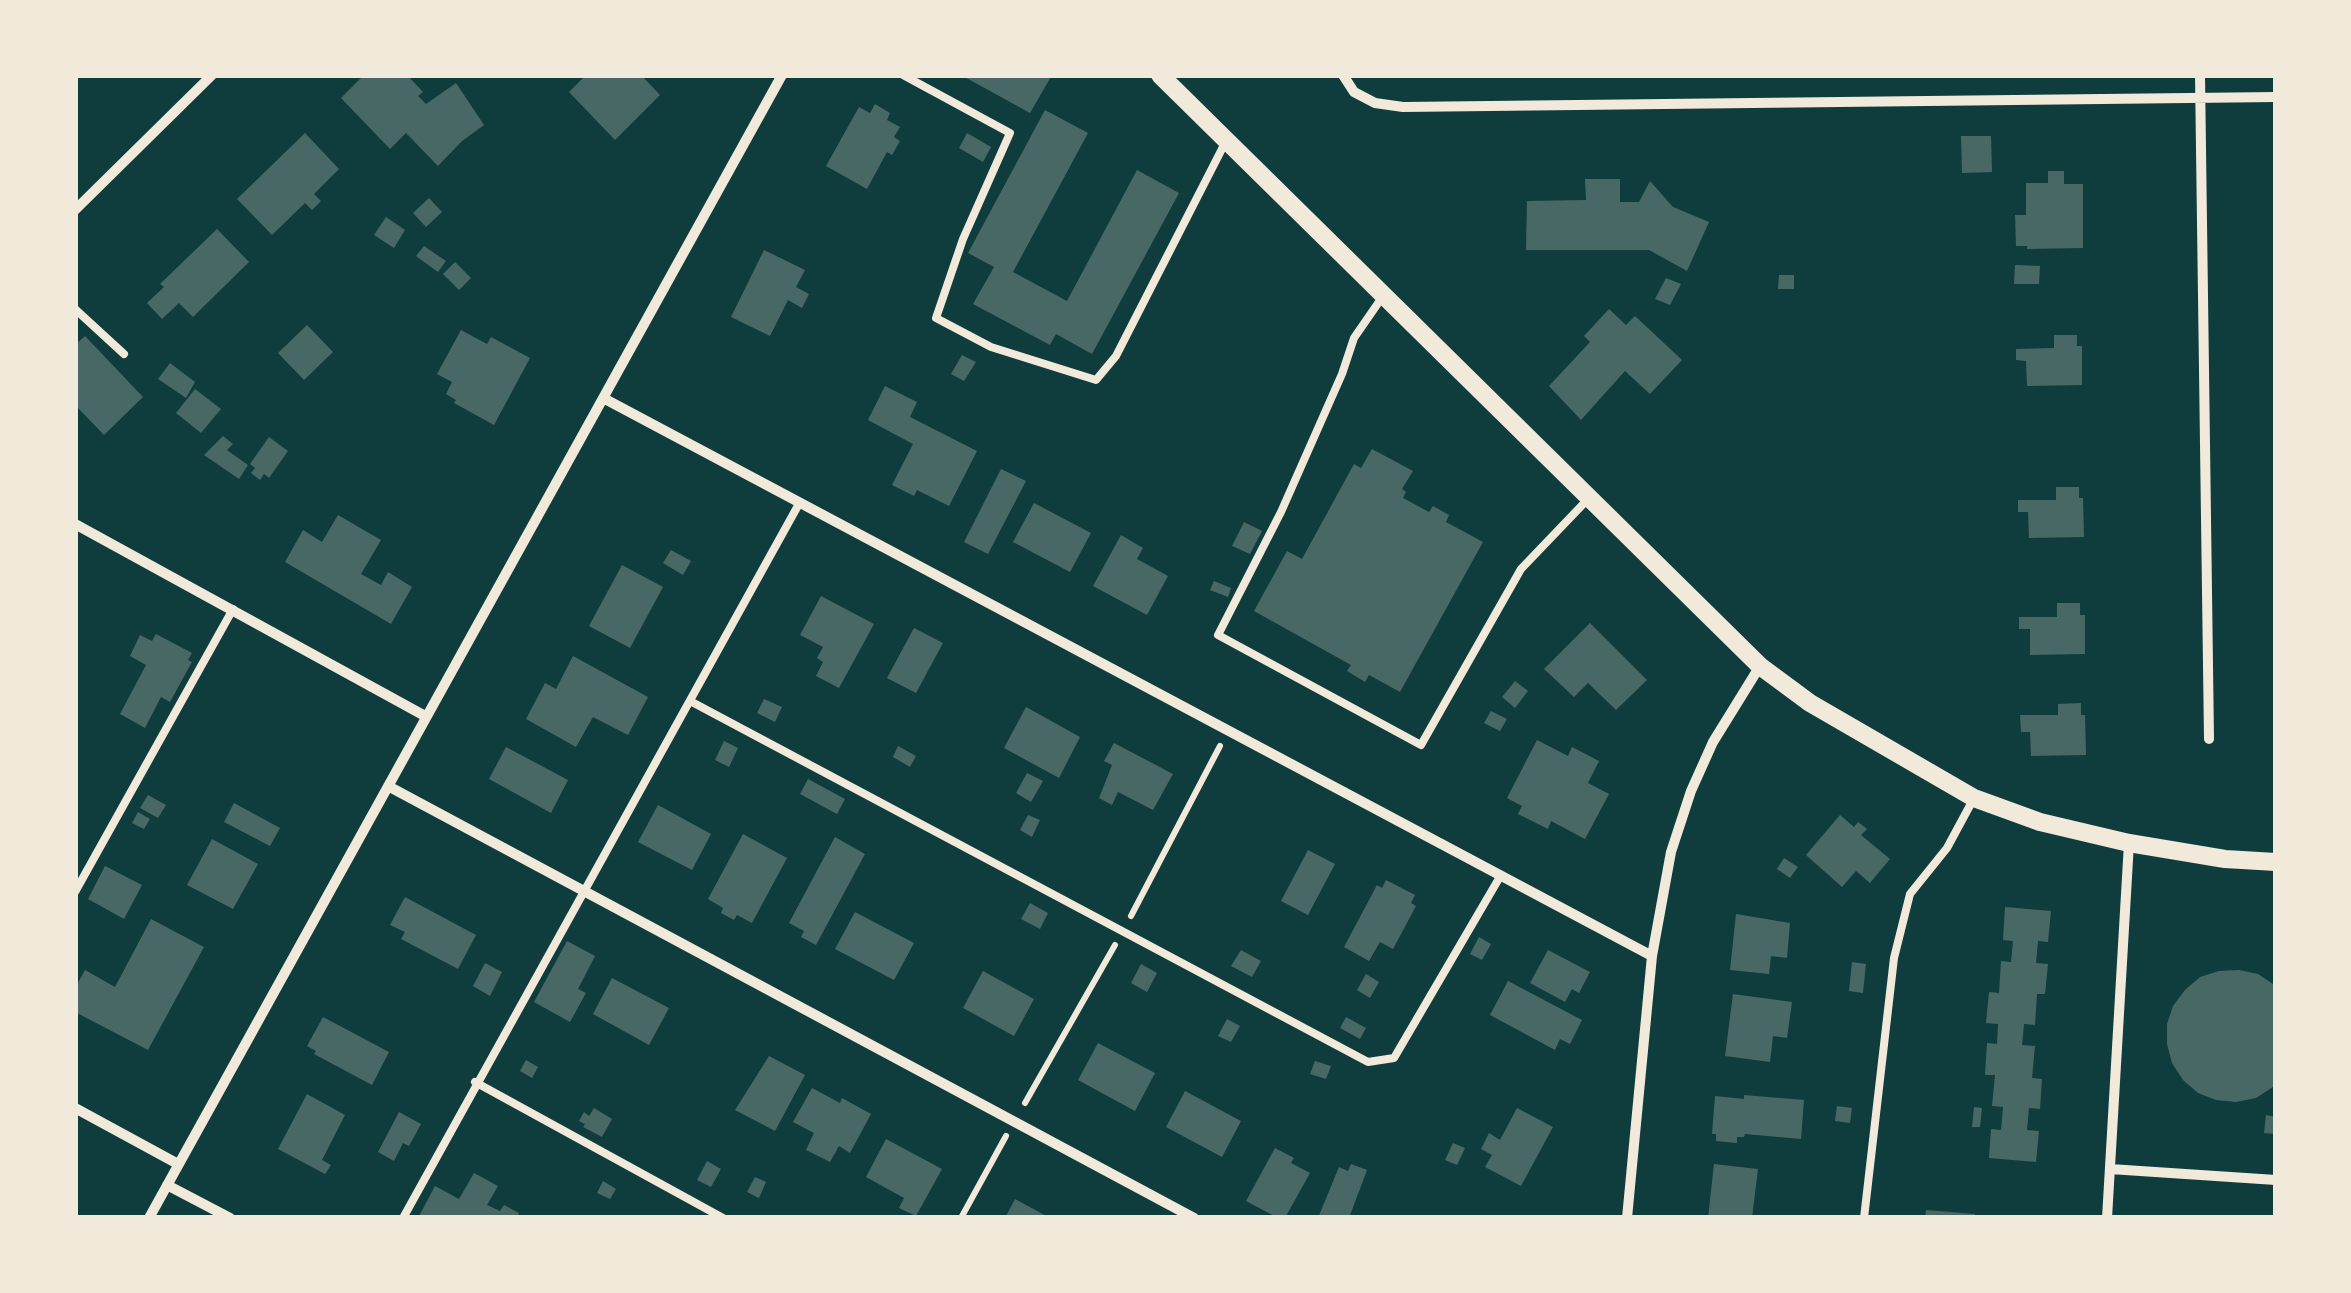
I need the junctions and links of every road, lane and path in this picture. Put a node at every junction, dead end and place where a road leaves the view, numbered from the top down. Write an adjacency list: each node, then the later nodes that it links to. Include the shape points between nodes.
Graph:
1 (212, 75): 10 (street)
2 (782, 75): 14 (street)
3 (903, 75): 9 (lane, via 1010,133 936,318 991,348 1096,380 1116,356)
4 (1160, 75): 9 (street)
5 (1342, 75): 8 (street, via 1374,103 1403,107)
6 (2200, 75): 8 (street)
7 (2276, 97): 8 (street)
8 (2200, 98): 23 (street)
9 (1226, 140): 11 (street)
10 (75, 210)
11 (1383, 295): 15 (street); 15 (lane, via 1354,338 1218,636 1421,746 1521,569)
12 (75, 309): 13 (lane)
13 (124, 354)
14 (605, 399): 16 (street); 21 (street)
15 (1589, 498): 19 (street)
16 (800, 502): 20 (lane); 22 (street)
17 (75, 524): 18 (street)
18 (233, 608): 21 (street); 30 (lane)
19 (1760, 666): 25 (street, via 1854,731); 32 (street, via 1691,791 1670,852)
20 (690, 701): 29 (lane); 31 (lane)
21 (425, 716): 24 (street)
22 (1228, 730): 28 (street); 31 (path)
23 (2210, 739)
24 (388, 786): 29 (street); 36 (street)
25 (1974, 798): 26 (street); 47 (lane, via 1947,848 1910,894 1894,958)
26 (2129, 844): 27 (street); 37 (street)
27 (2276, 862)
28 (1501, 875): 31 (lane, via 1394,1058 1368,1062); 32 (street)
29 (584, 890): 33 (lane); 35 (street)
30 (75, 892)
31 (1122, 932): 35 (path)
32 (1652, 956): 46 (street)
33 (476, 1082): 42 (lane); 43 (lane)
34 (75, 1108): 36 (street)
35 (1014, 1122): 44 (path); 45 (street)
36 (178, 1164): 39 (street)
37 (2110, 1168): 38 (street); 48 (street)
38 (2276, 1180)
39 (168, 1184): 40 (street); 41 (street)
40 (149, 1218)
41 (230, 1218)
42 (403, 1218)
43 (723, 1218)
44 (961, 1218)
45 (1194, 1218)
46 (1628, 1218)
47 (1864, 1218)
48 (2108, 1218)

